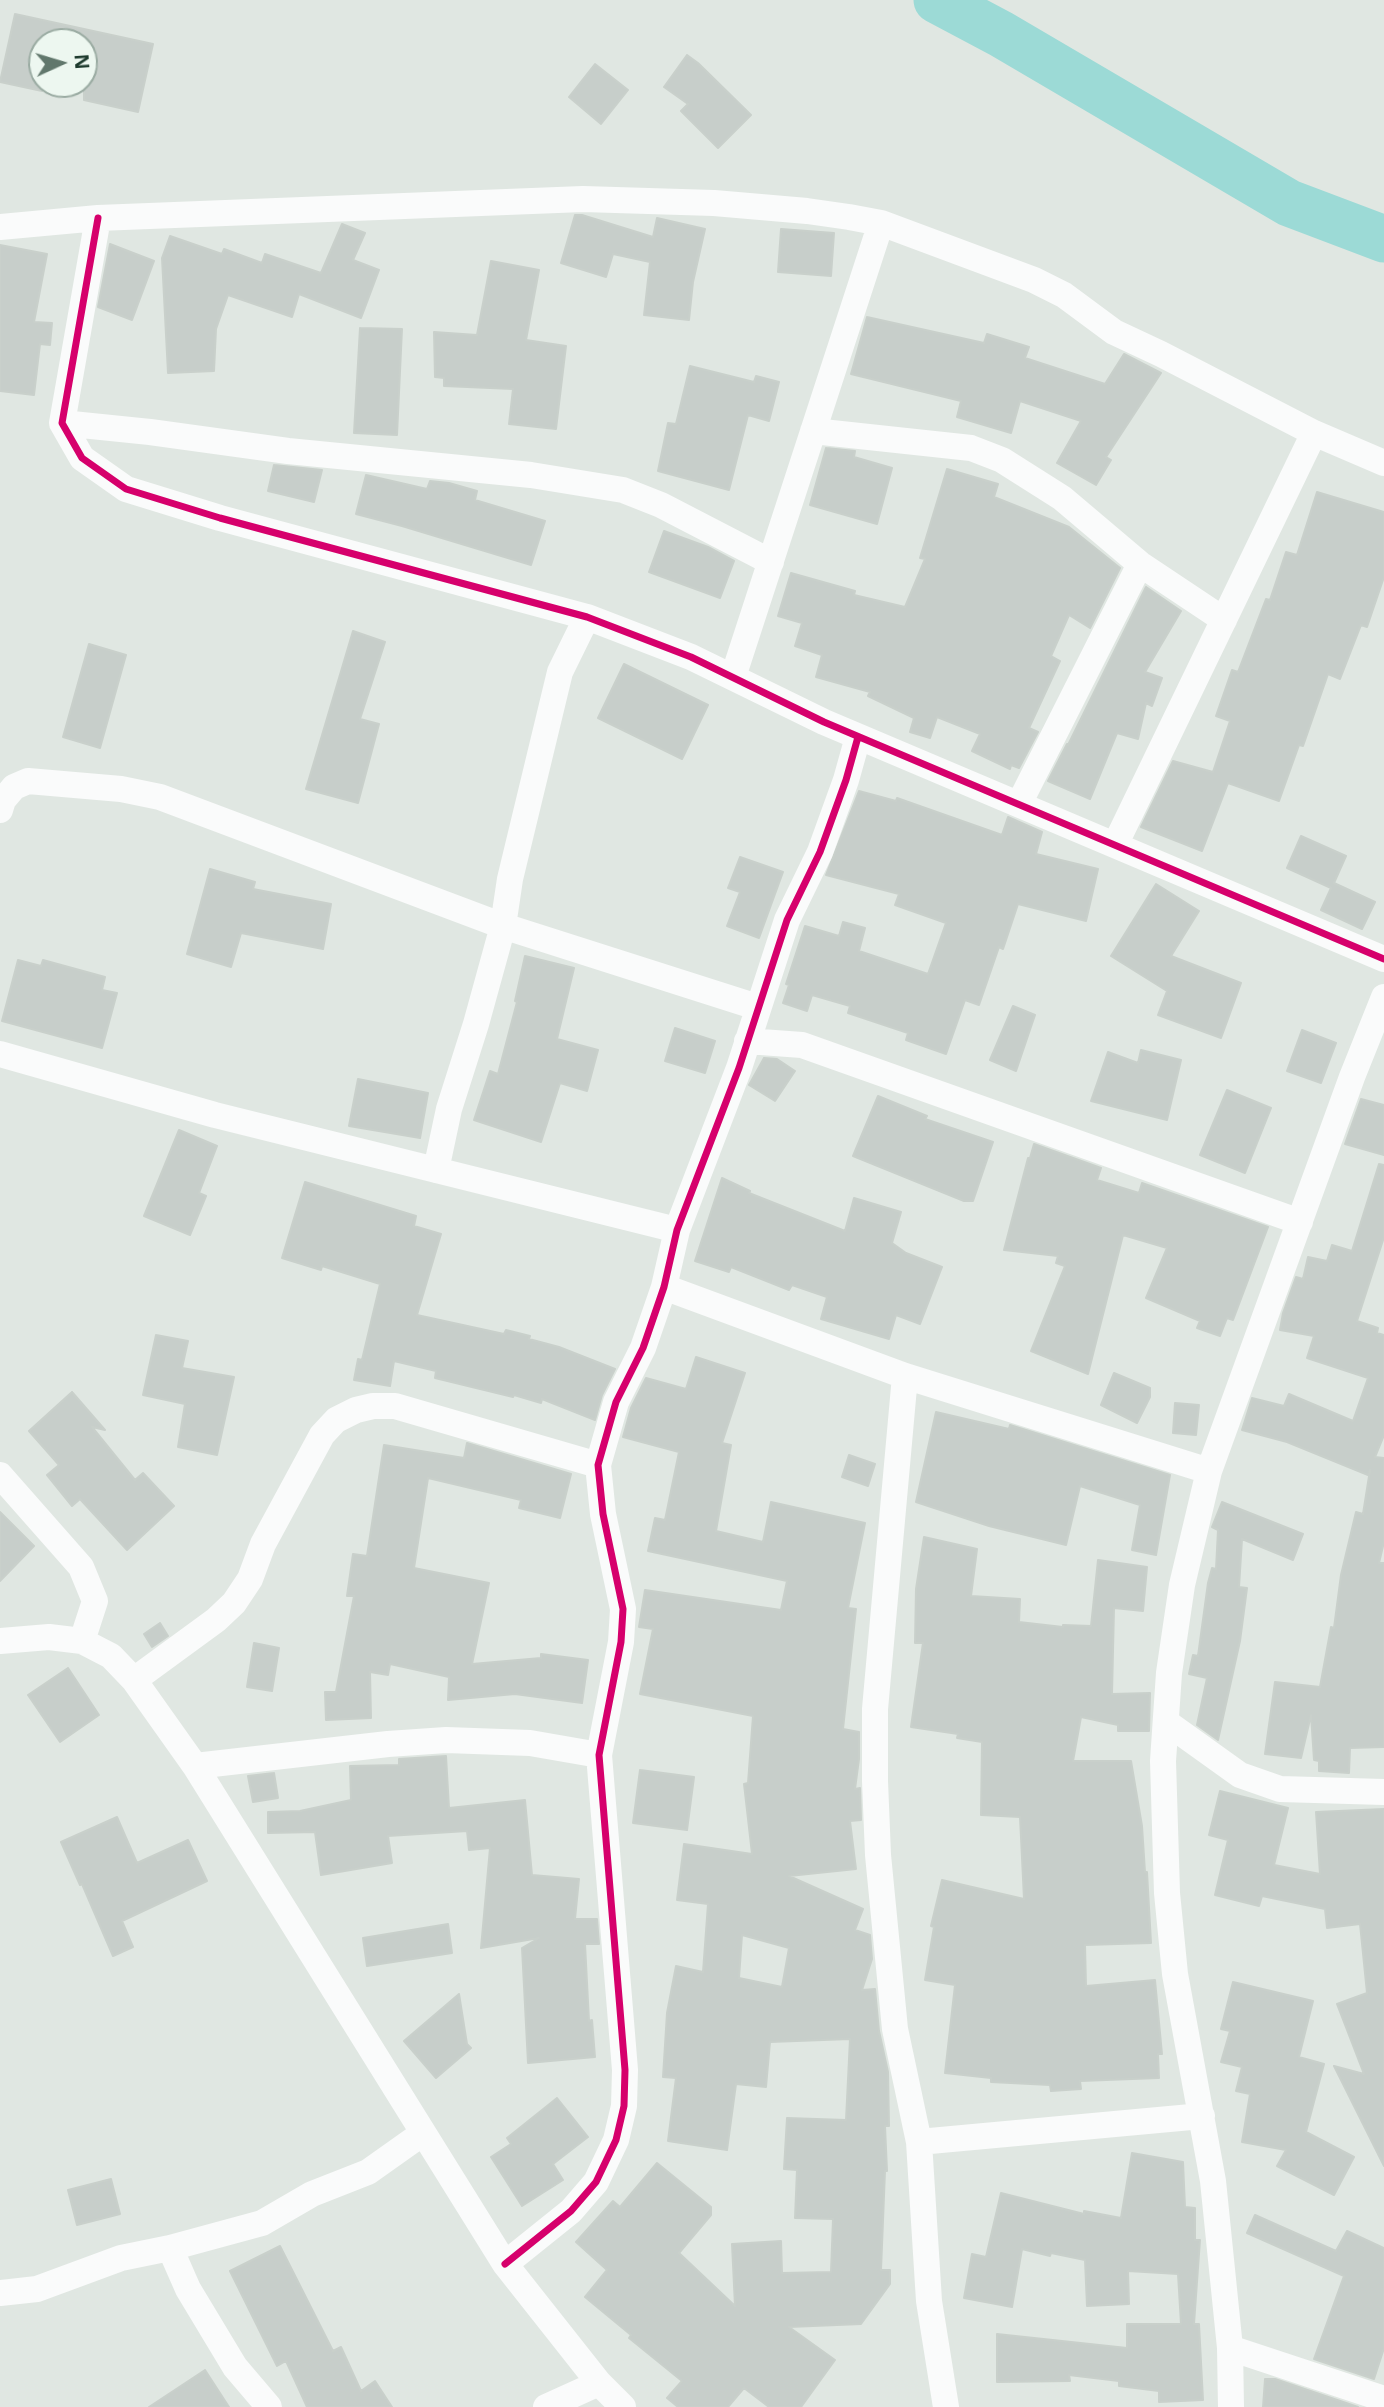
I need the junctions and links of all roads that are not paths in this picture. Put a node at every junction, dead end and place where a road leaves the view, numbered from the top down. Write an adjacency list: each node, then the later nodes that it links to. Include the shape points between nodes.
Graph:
1 (98, 218): 2 (street, via 583,200 714,203); 3 (street); 4 (street)
2 (881, 223): 5 (street); 6 (street, via 1034,280 1064,295 1114,332)
3 (0, 227)
4 (62, 424): 8 (street, via 531,475 623,490 662,505); 10 (street, via 82,458 126,489)
5 (813, 431): 8 (street); 9 (street, via 971,448 1002,460 1062,498)
6 (1314, 433): 7 (street); 11 (street)
7 (1384, 463)
8 (771, 562): 12 (street)
9 (1140, 564): 11 (street); 14 (street)
10 (587, 617): 12 (street); 17 (street, via 560,672)
11 (1224, 620): 16 (street)
12 (733, 677): 13 (street)
13 (859, 737): 14 (street); 20 (street, via 820,852 787,920)
14 (1018, 804): 16 (street)
15 (0, 810): 17 (street, via 14,786 28,781 160,797)
16 (1115, 845): 18 (street)
17 (503, 926): 20 (street); 23 (street, via 449,1109)
18 (1384, 959)
19 (1384, 997): 24 (street)
20 (758, 1007): 21 (street)
21 (747, 1041): 24 (street, via 802,1045); 25 (street)
22 (0, 1054): 23 (street, via 215,1115)
23 (436, 1170): 25 (street)
24 (1300, 1222): 29 (street)
25 (677, 1230): 26 (street)
26 (664, 1287): 27 (street); 28 (street, via 643,1348 616,1402)
27 (905, 1376): 29 (street); 40 (street, via 875,1709 875,1781 895,2029)
28 (598, 1465): 33 (street, via 395,1406 356,1410 336,1420 322,1435 263,1544 250,1579 233,1603); 35 (street, via 623,1609)
29 (1209, 1471): 34 (street, via 1182,1586)
30 (0, 1475): 32 (street, via 81,1567 95,1601)
31 (0, 1641): 32 (street, via 50,1637)
32 (82, 1641): 33 (street, via 110,1657)
33 (134, 1680): 36 (street)
34 (1166, 1722): 37 (street, via 1240,1775 1280,1789); 38 (street, via 1167,1893 1175,1974)
35 (599, 1755): 36 (street, via 530,1743 446,1740); 42 (street, via 625,2070 624,2106 616,2140 596,2182 571,2211)
36 (195, 1766): 39 (street)
37 (1384, 1792)
38 (1202, 2116): 40 (street); 44 (street)
39 (423, 2133): 41 (street, via 368,2172 312,2194 262,2223); 42 (street)
40 (919, 2143): 50 (street, via 929,2301)
41 (170, 2248): 43 (street, via 121,2258 37,2289); 47 (street, via 188,2289 235,2367)
42 (505, 2264): 45 (street)
43 (0, 2294)
44 (1230, 2348): 46 (street); 51 (street)
45 (599, 2384): 48 (street); 49 (street)
46 (1384, 2399)
47 (269, 2407)
48 (546, 2407)
49 (623, 2407)
50 (946, 2407)
51 (1231, 2407)

